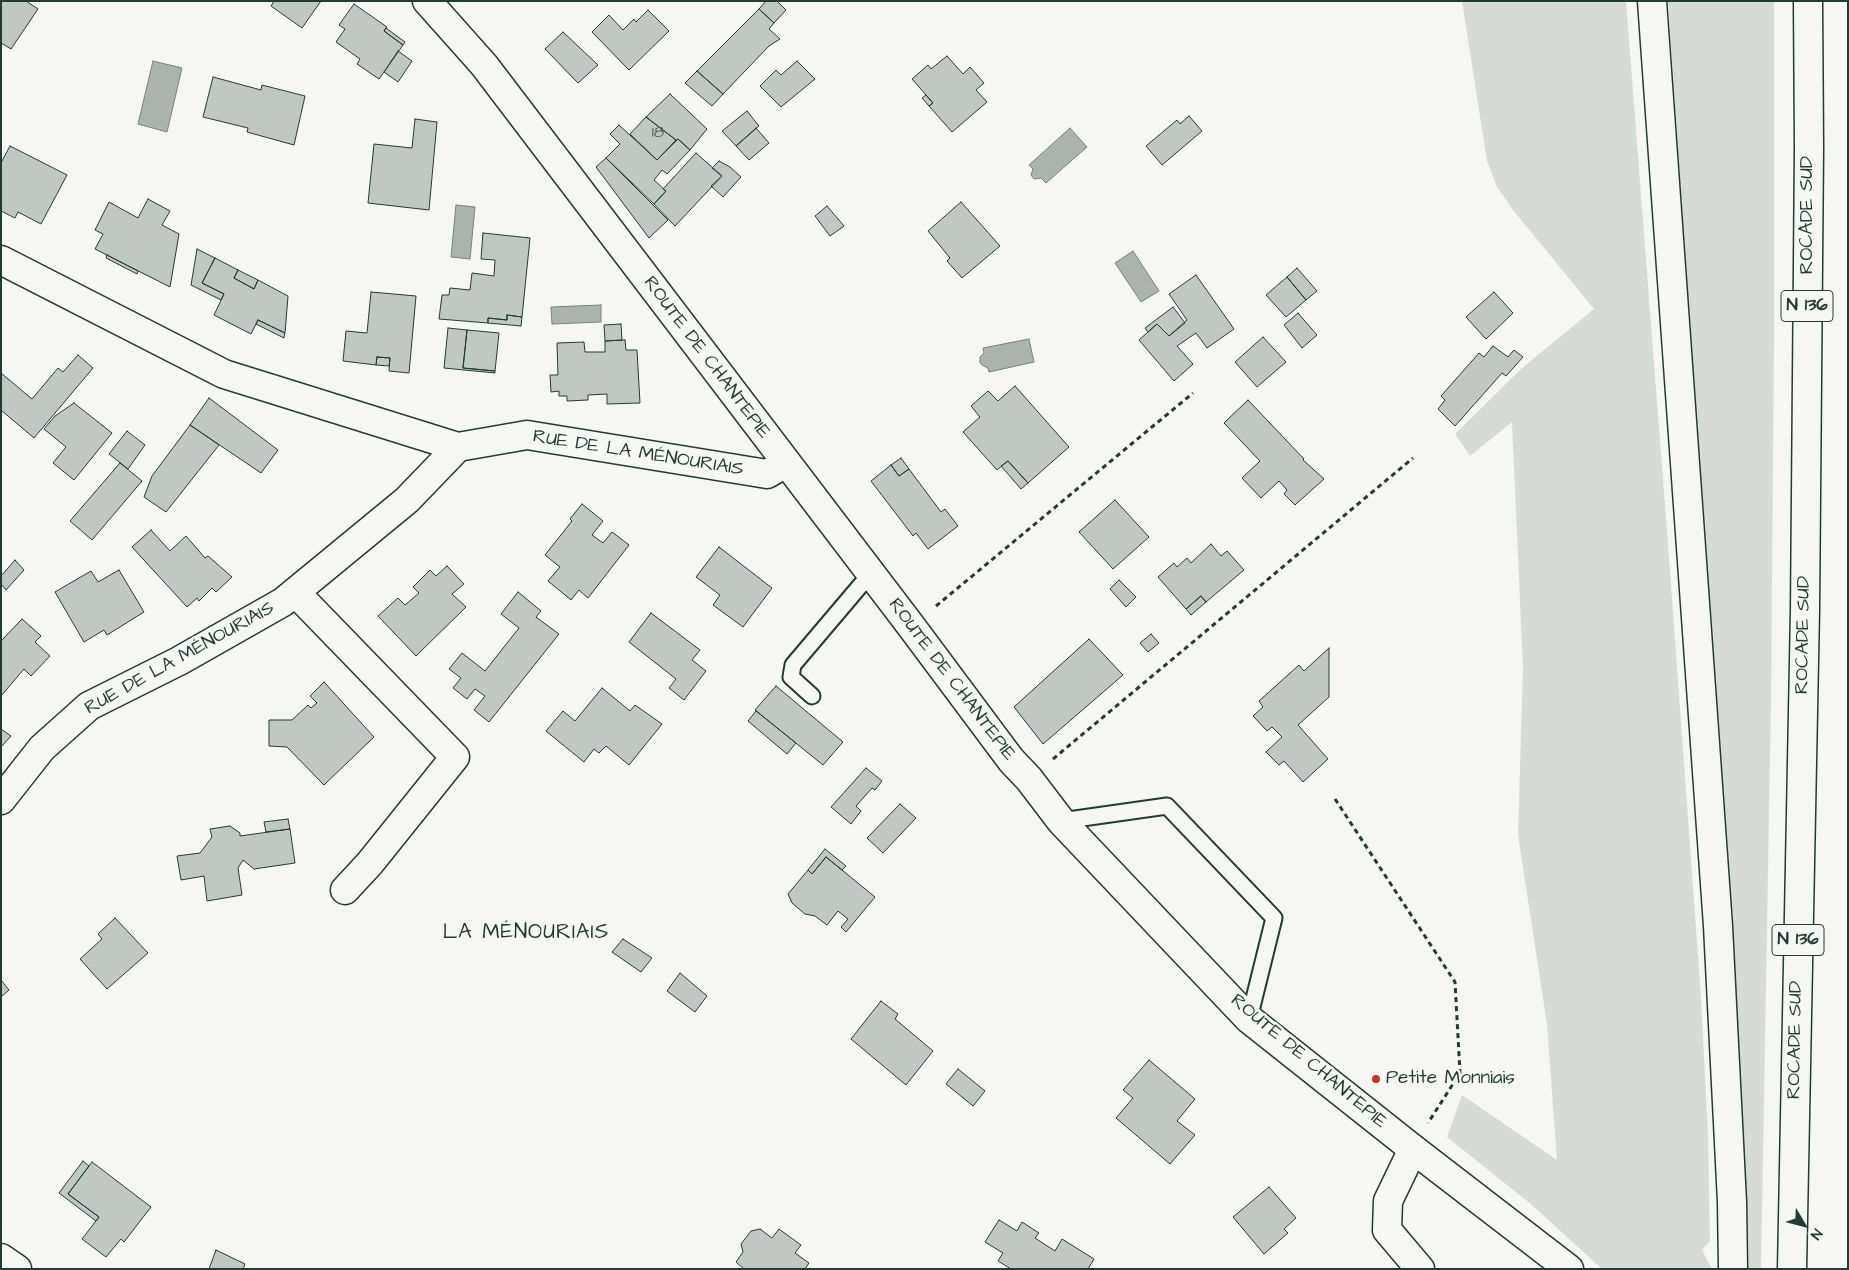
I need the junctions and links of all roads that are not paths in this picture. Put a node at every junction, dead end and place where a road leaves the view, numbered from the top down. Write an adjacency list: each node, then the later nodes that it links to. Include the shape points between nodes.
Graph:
1 (427, 1): 6 (main road, ROUTE DE CHANTEPIE, via 484,65)
2 (1652, 1): 19 (main road, via 1718,926)
3 (1808, 1): 20 (main road, ROCADE SUD / N 136, via 1805,591)
4 (1, 260): 5 (main road, RUE DE LA MÉNOURIAIS, via 224,374)
5 (458, 447): 6 (main road, RUE DE LA MÉNOURIAIS, via 527,435 767,474); 8 (main road, RUE DE LA MÉNOURIAIS, via 407,500)
6 (786, 463): 7 (main road, ROUTE DE CHANTEPIE)
7 (870, 573): 9 (lane, via 793,664 791,677); 11 (main road, ROUTE DE CHANTEPIE)
8 (295, 592): 10 (main road, RUE DE LA MÉNOURIAIS, via 179,661 88,706 42,748); 12 (main road, via 455,757)
9 (812, 696)
10 (1, 800)
11 (1061, 821): 13 (main road, ROUTE DE CHANTEPIE); 13 (lane, via 1167,806 1274,918)
12 (345, 890)
13 (1250, 1019): 14 (main road, ROUTE DE CHANTEPIE)
14 (1413, 1149): 17 (main road, via 1388,1201 1387,1230); 18 (main road, ROUTE DE CHANTEPIE)
15 (1, 1258): 16 (main road)
16 (17, 1269)
17 (1420, 1269)
18 (1569, 1269)
19 (1733, 1269)
20 (1792, 1269)

